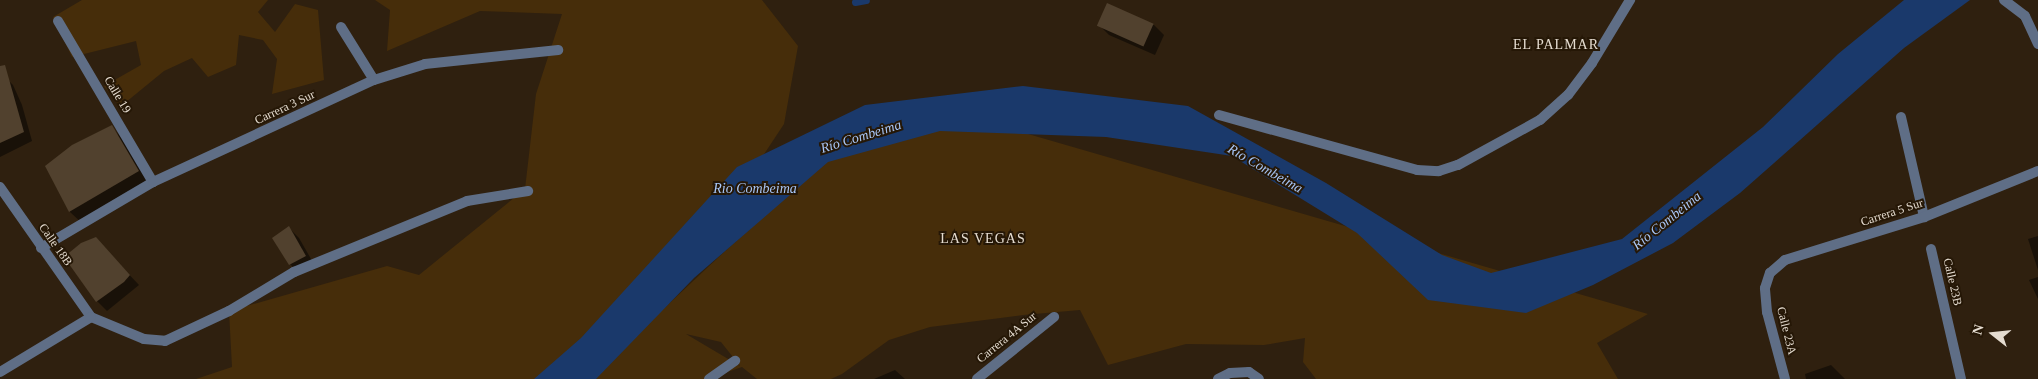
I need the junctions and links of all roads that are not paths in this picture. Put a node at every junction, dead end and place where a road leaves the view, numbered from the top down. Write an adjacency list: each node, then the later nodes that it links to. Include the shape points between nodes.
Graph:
1 (1630, 0): 9 (street, via 1592,63 1568,95 1540,120 1458,165 1439,171 1418,170)
2 (2004, 0): 4 (street)
3 (58, 21): 12 (street, Calle 19)
4 (2035, 26): 6 (street)
5 (341, 27): 8 (street)
6 (2038, 44)
7 (558, 50): 8 (street, Carrera 3 Sur, via 425,64)
8 (374, 80): 12 (street, Carrera 3 Sur)
9 (1219, 115)
10 (1901, 117): 15 (street)
11 (2038, 171): 15 (street, Carrera 5 Sur)
12 (154, 182): 16 (street, Carrera 3 Sur)
13 (0, 186): 16 (street, Calle 18B)
14 (528, 191): 19 (street, via 467,201 294,272 229,311 165,341 144,339)
15 (1924, 217): 18 (street, Carrera 5 Sur, via 1785,260 1770,273)
16 (41, 248): 19 (street, Calle 18B)
17 (1931, 249): 28 (street, Calle 23B)
18 (1765, 288): 27 (street, Calle 23A, via 1767,312)
19 (90, 317): 22 (street)
20 (1054, 317): 24 (street, Carrera 4A Sur)
21 (735, 361): 23 (street)
22 (0, 372)
23 (709, 379)
24 (976, 379)
25 (1218, 379): 26 (street, via 1230,373 1249,372)
26 (1259, 379)
27 (1785, 379)
28 (1961, 379)

